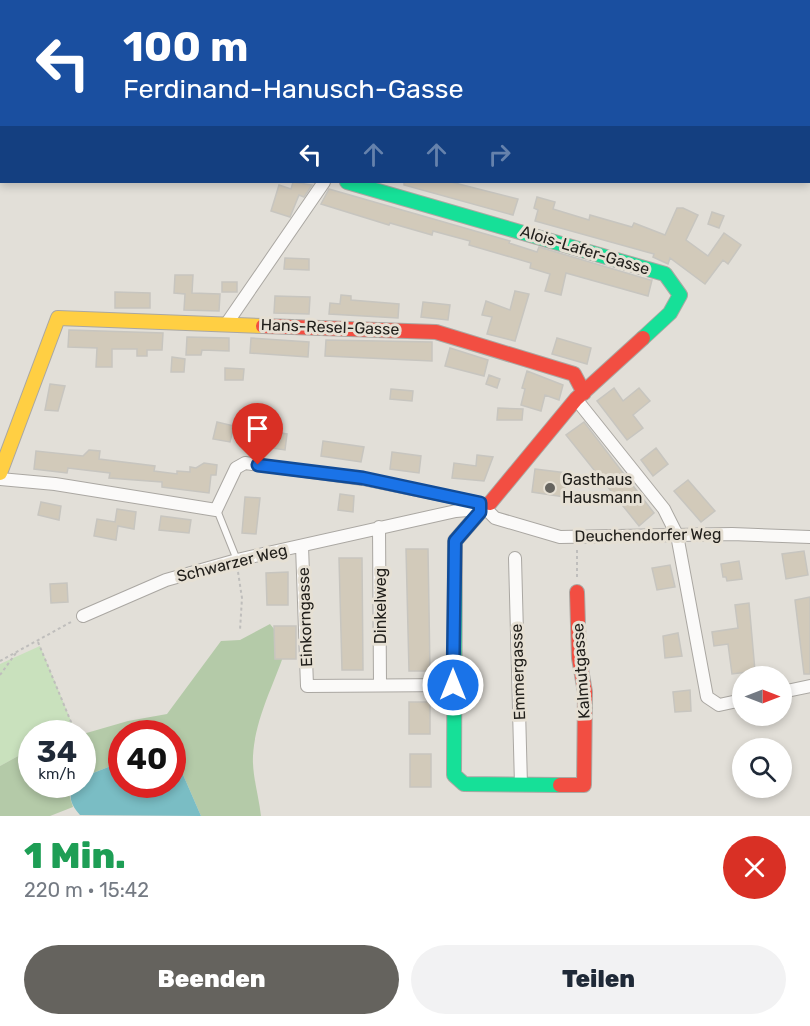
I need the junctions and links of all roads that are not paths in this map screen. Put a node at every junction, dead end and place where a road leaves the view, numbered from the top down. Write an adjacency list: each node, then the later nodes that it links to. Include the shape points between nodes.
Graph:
1 (323, 183): 3 (street)
2 (351, 183): 4 (street, Alois-Lafer-Gasse, via 665,274 680,295 670,313)
3 (227, 323): 4 (street, Hans-Resel-Gasse, via 436,332 574,375); 5 (street, Hans-Resel-Gasse, via 58,318)
4 (580, 396): 7 (street, Alois-Lafer-Gasse); 10 (street, via 664,509)
5 (0, 473)
6 (0, 479): 8 (street)
7 (484, 508): 8 (street, Deuchendorfer Weg, via 363,478 245,463 236,468); 9 (street, Schwarzer Weg); 10 (street, Deuchendorfer Weg, via 495,518 560,537); 18 (street, Alois-Lafer-Gasse, via 455,541)
8 (216, 510): 14 (lane)
9 (379, 527): 12 (street, Schwarzer Weg); 17 (street, Dinkelweg)
10 (677, 535): 11 (street, Deuchendorfer Weg); 21 (street, via 707,697 718,705)
11 (810, 537)
12 (302, 546): 14 (street, Schwarzer Weg); 17 (street, Einkorngasse, via 307,686)
13 (515, 558): 22 (street, Emmergasse)
14 (237, 560): 16 (street, Schwarzer Weg, via 166,580)
15 (577, 592): 23 (street, Kalmutgasse, via 579,658 585,692)
16 (83, 616)
17 (381, 685): 18 (street, Einkorngasse)
18 (453, 685): 22 (street, Alois-Lafer-Gasse, via 454,775 464,784)
19 (810, 686): 20 (street)
20 (792, 690)
21 (732, 702)
22 (521, 785): 23 (street, Alois-Lafer-Gasse)
23 (584, 785)

